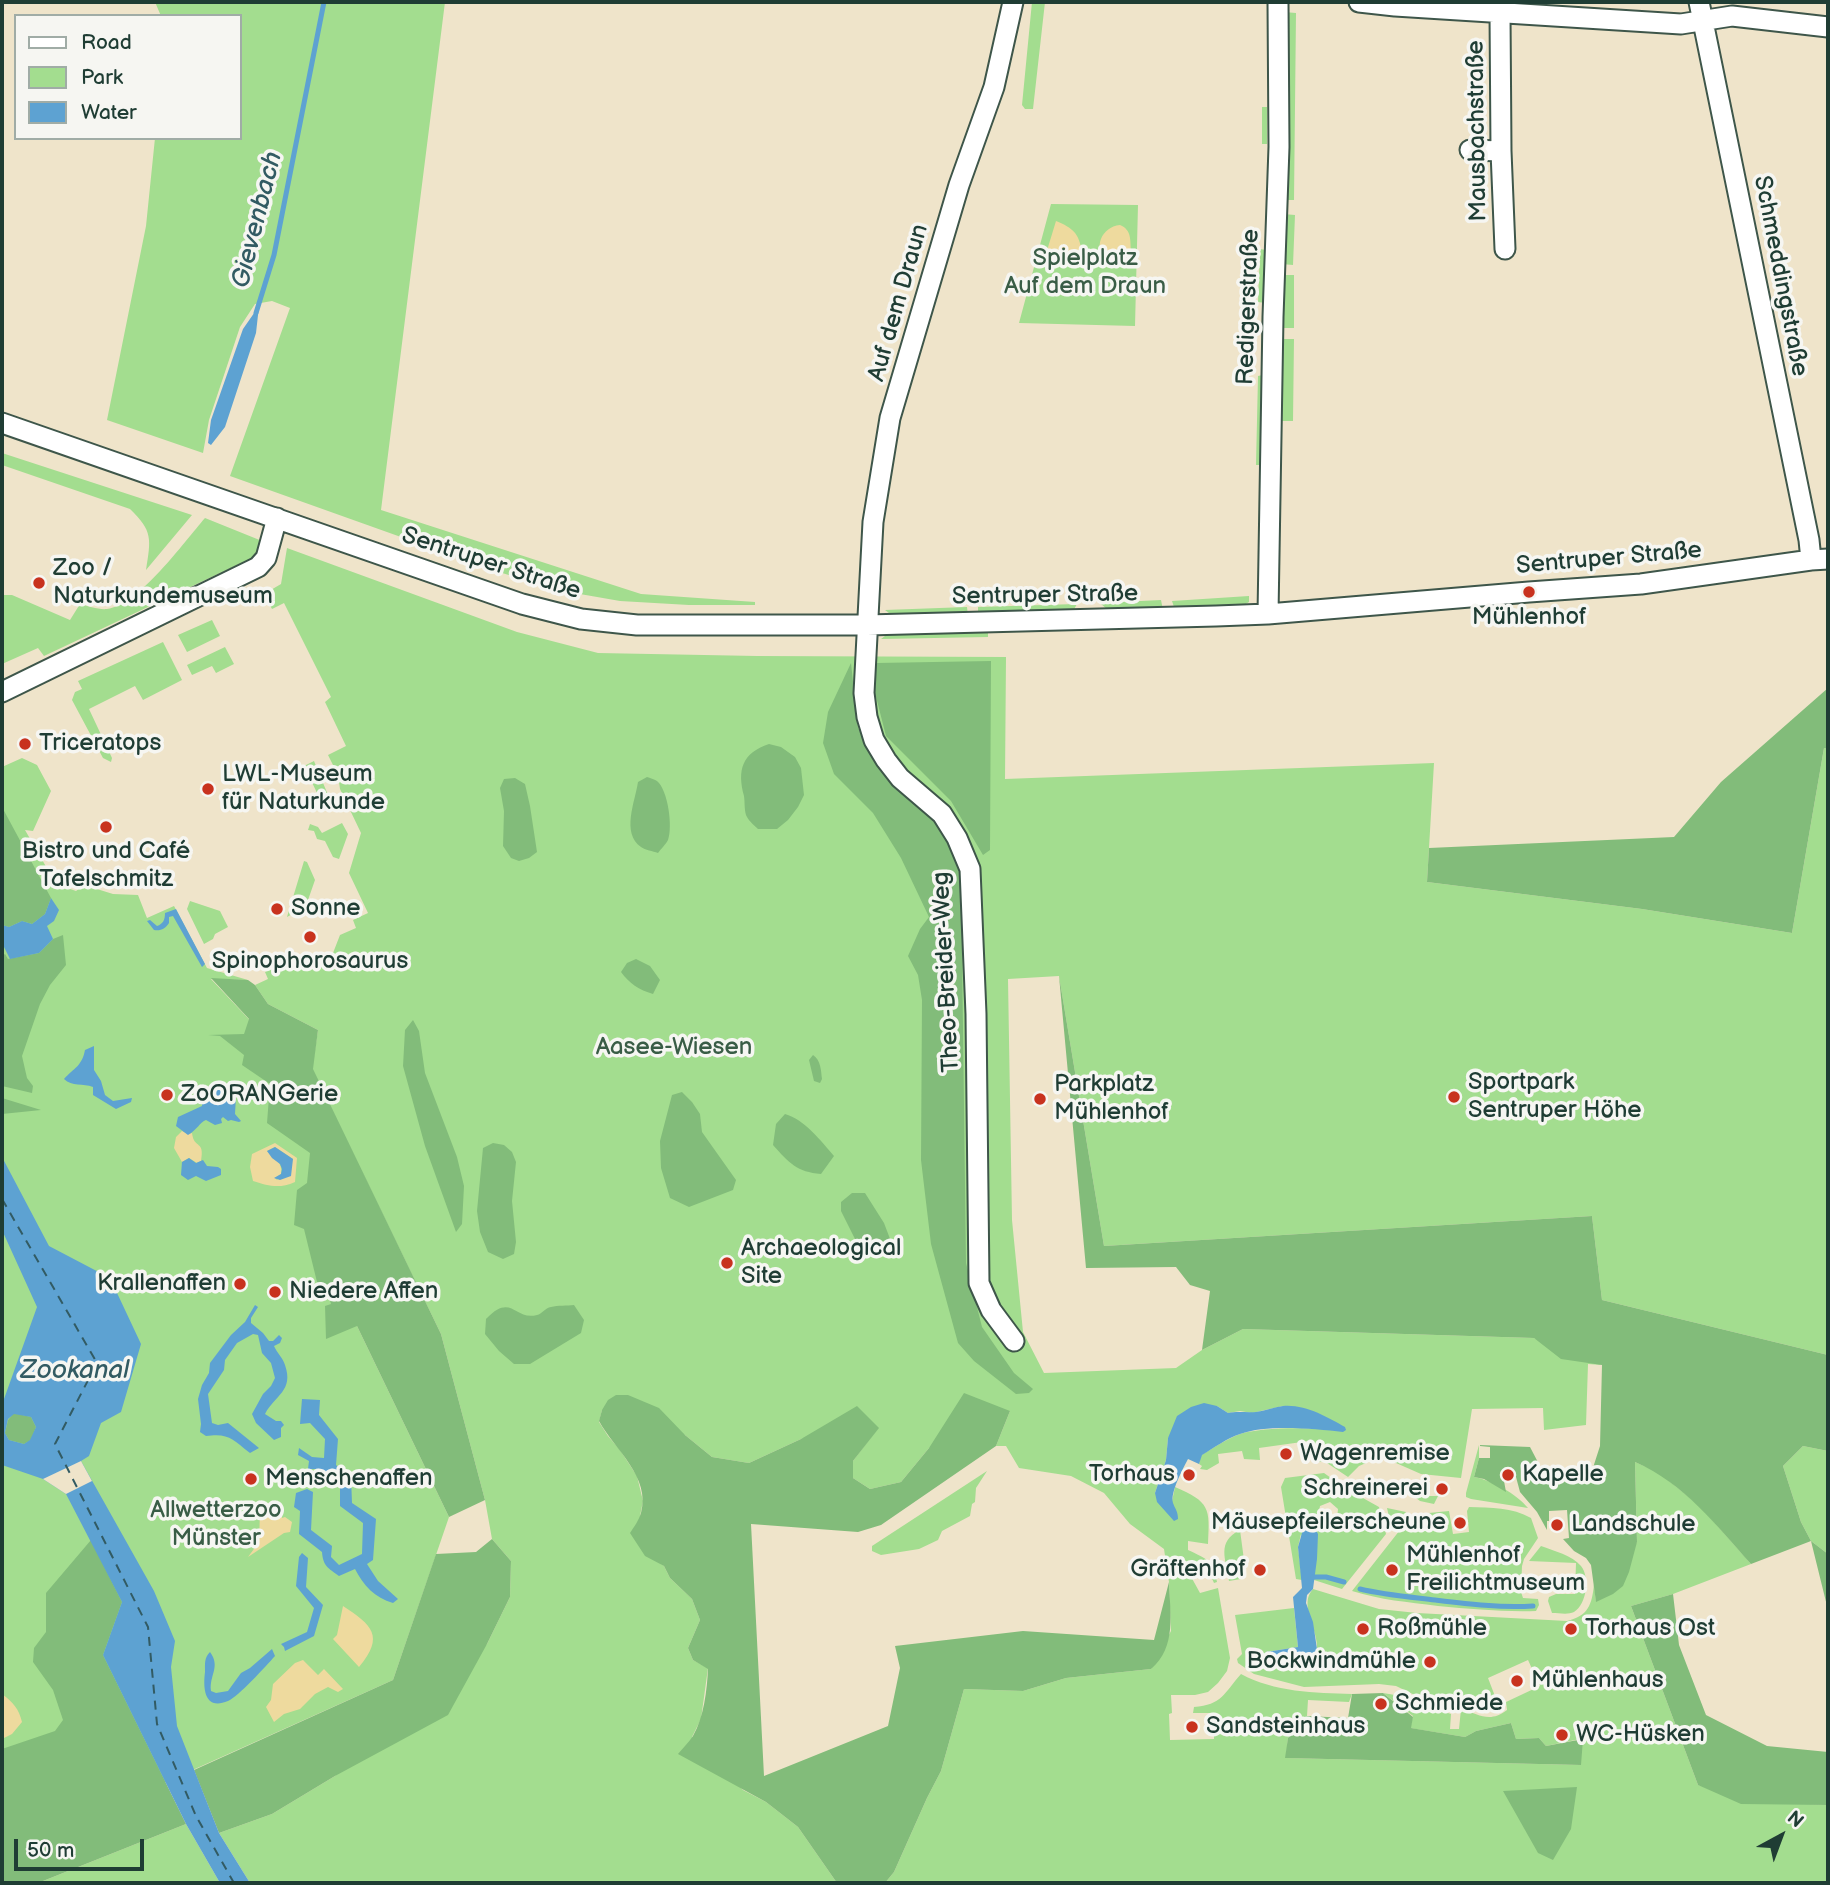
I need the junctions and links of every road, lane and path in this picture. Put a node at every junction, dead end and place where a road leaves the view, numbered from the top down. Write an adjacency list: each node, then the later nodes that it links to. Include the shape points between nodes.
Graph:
1 (1013, 2): 15 (street, Auf dem Draun, via 994,87 959,185 890,418 873,522)
2 (1278, 2): 14 (street, Redigerstraße)
3 (1359, 2): 5 (street, Mausbachstraße)
4 (1699, 2): 6 (street, Schmeddingstraße)
5 (1500, 13): 6 (street, Mausbachstraße); 9 (street, Mausbachstraße)
6 (1703, 22): 7 (street, Mausbachstraße, via 1732,16); 13 (street, Schmeddingstraße, via 1809,540)
7 (1828, 27)
8 (1470, 150): 9 (street)
9 (1501, 151): 10 (street, Mausbachstraße)
10 (1505, 249)
11 (2, 423): 12 (street, Sentruper Straße)
12 (277, 518): 15 (street, Sentruper Straße, via 522,604 581,619 637,625); 16 (street, via 266,558 258,567)
13 (1820, 560): 14 (street, Sentruper Straße, via 1641,584)
14 (1268, 614): 15 (street, Sentruper Straße)
15 (867, 625): 17 (street, Theo-Breider-Weg, via 864,693 874,740 900,778 942,814 970,869 979,1283)
16 (2, 692)
17 (1014, 1341)

